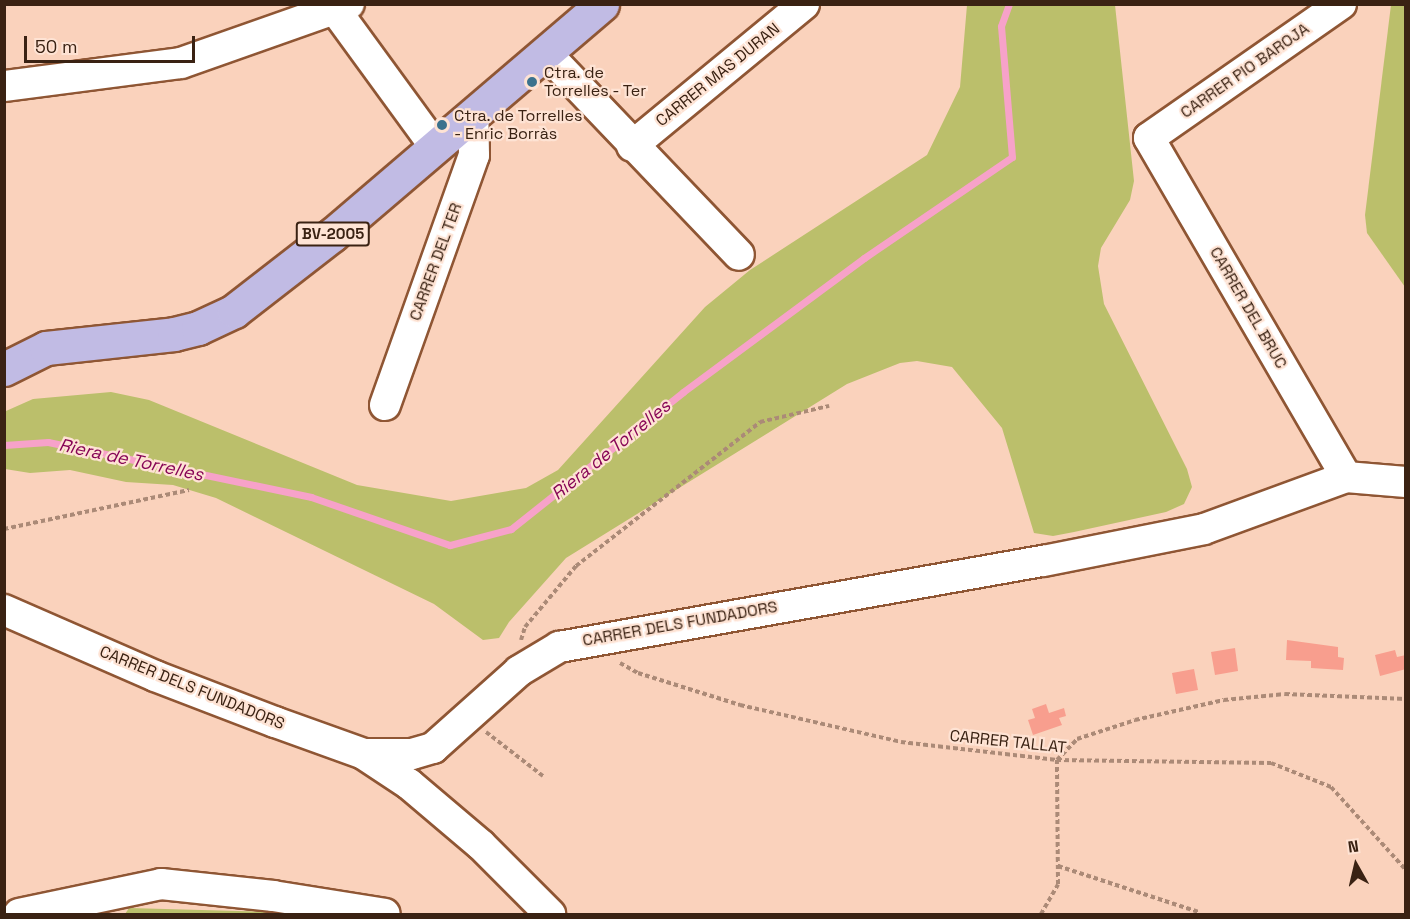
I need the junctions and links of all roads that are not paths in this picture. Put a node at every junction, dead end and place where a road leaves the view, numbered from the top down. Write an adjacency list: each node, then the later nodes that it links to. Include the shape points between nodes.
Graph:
1 (602, 4): 5 (main road, BV-2005)
2 (804, 4): 9 (street, CARRER MAS DURAN)
3 (1341, 4): 8 (street, CARRER PIO BAROJA)
4 (338, 6): 6 (street, via 181,63); 10 (street)
5 (546, 53): 7 (main road, BV-2005); 9 (street)
6 (4, 86)
7 (473, 116): 10 (main road, BV-2005); 13 (street, CARRER DEL TER, via 474,155)
8 (1149, 138): 14 (street, CARRER DEL BRUC)
9 (632, 146): 11 (street)
10 (436, 148): 12 (main road, BV-2005, via 234,311 174,334 46,348)
11 (740, 255)
12 (8, 359)
13 (386, 405)
14 (1346, 477): 15 (street, CARRER DELS FUNDADORS); 17 (street, CARRER DELS FUNDADORS, via 1204,529 584,641 539,657 433,748 412,754)
15 (1406, 482)
16 (4, 610): 17 (street, CARRER DELS FUNDADORS, via 154,676)
17 (364, 754): 21 (street, via 409,784 472,837)
18 (265, 904): 19 (street, via 161,884); 20 (street)
19 (19, 915)
20 (385, 915)
21 (550, 915)

